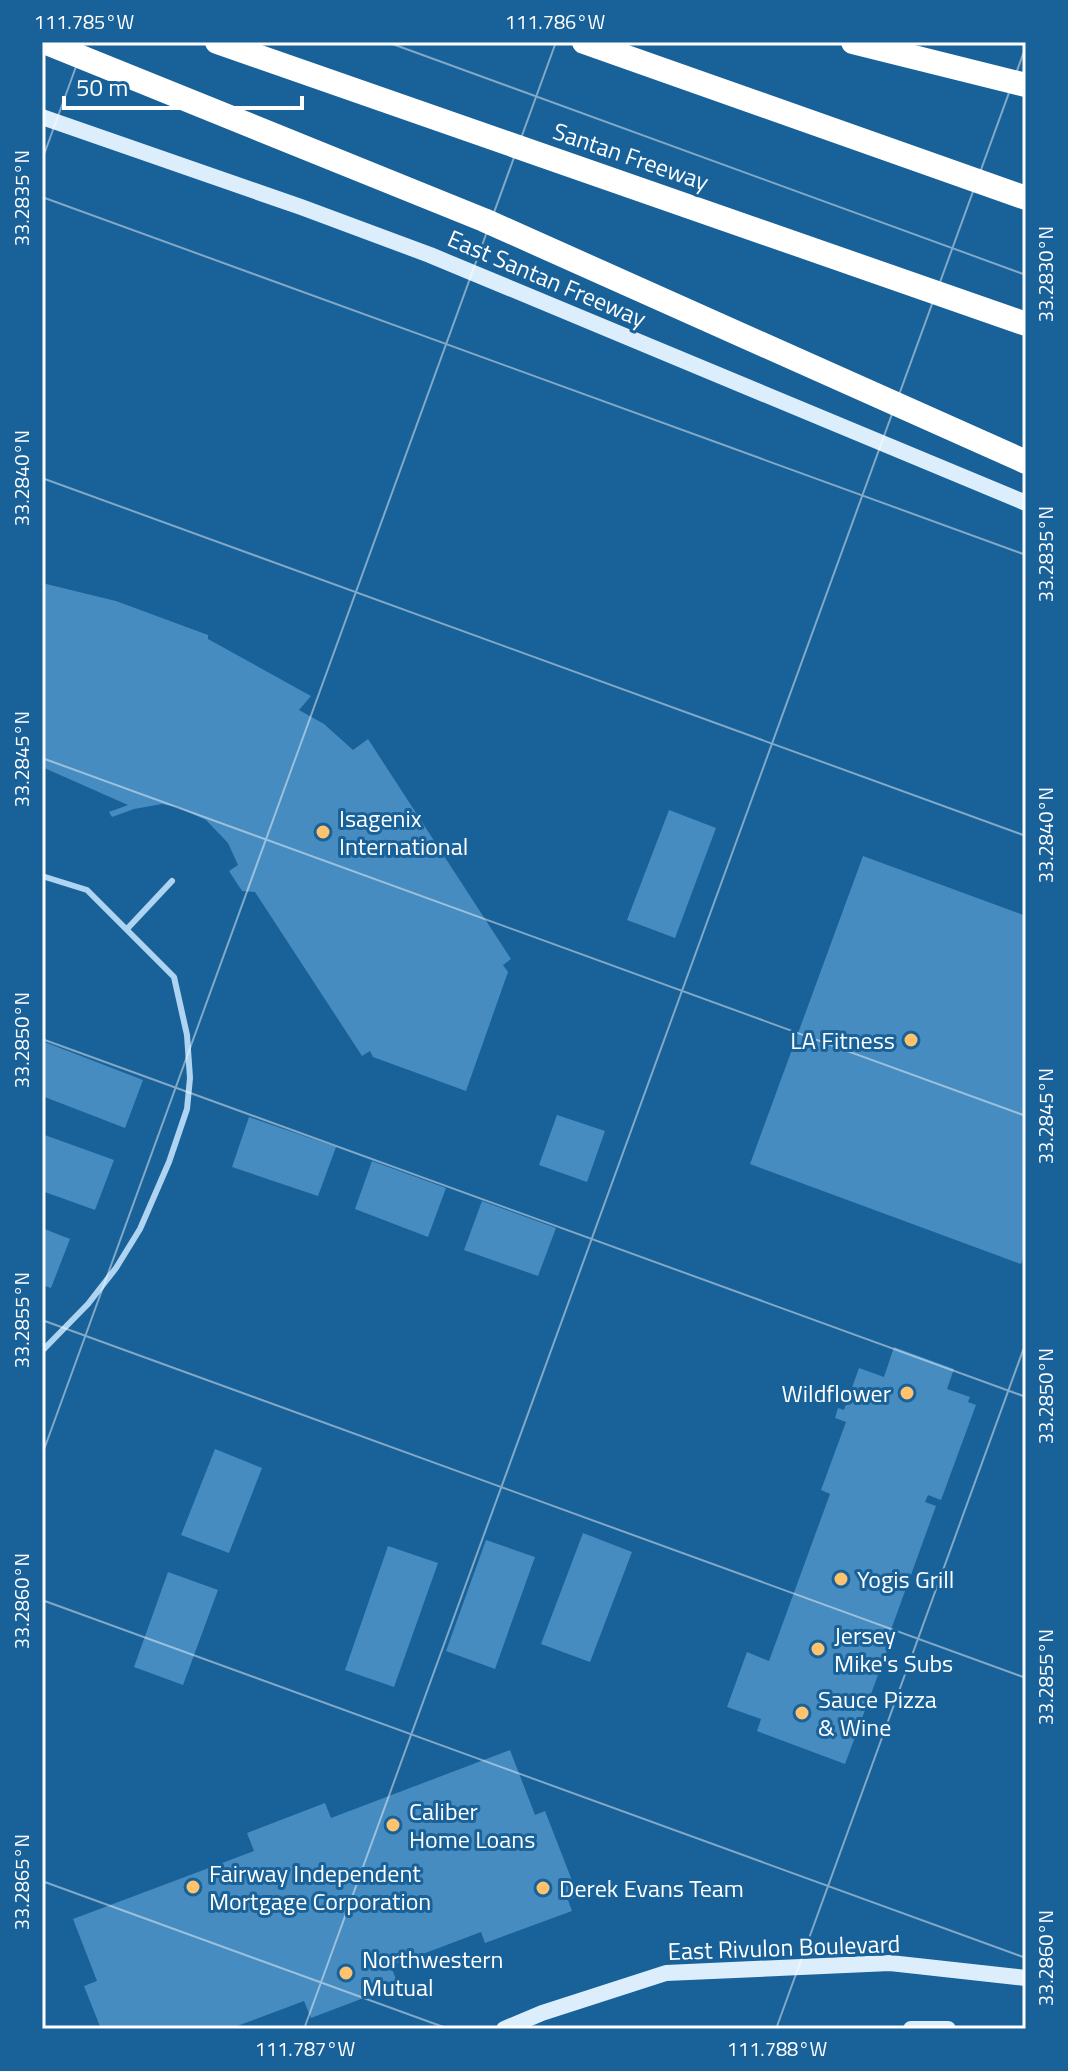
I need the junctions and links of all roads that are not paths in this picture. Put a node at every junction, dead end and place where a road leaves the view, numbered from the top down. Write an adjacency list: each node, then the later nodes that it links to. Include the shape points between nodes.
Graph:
1 (44, 42): 9 (highway, via 484,220)
2 (217, 42): 8 (highway, Santan Freeway)
3 (584, 42): 7 (highway)
4 (853, 42): 5 (highway)
5 (1026, 85)
6 (42, 117): 10 (main road, East Santan Freeway, via 430,255)
7 (1026, 198)
8 (1026, 324)
9 (1026, 462)
10 (1026, 503)
11 (42, 876): 13 (lane, via 87,890)
12 (172, 881): 13 (lane)
13 (127, 929): 14 (lane, via 174,977 187,1035 187,1109 140,1229 88,1304)
14 (42, 1351)
15 (1026, 1978): 16 (main road, East Rivulon Boulevard, via 890,1963 666,1973)
16 (504, 2029)
17 (911, 2029): 18 (main road)
18 (948, 2029)

